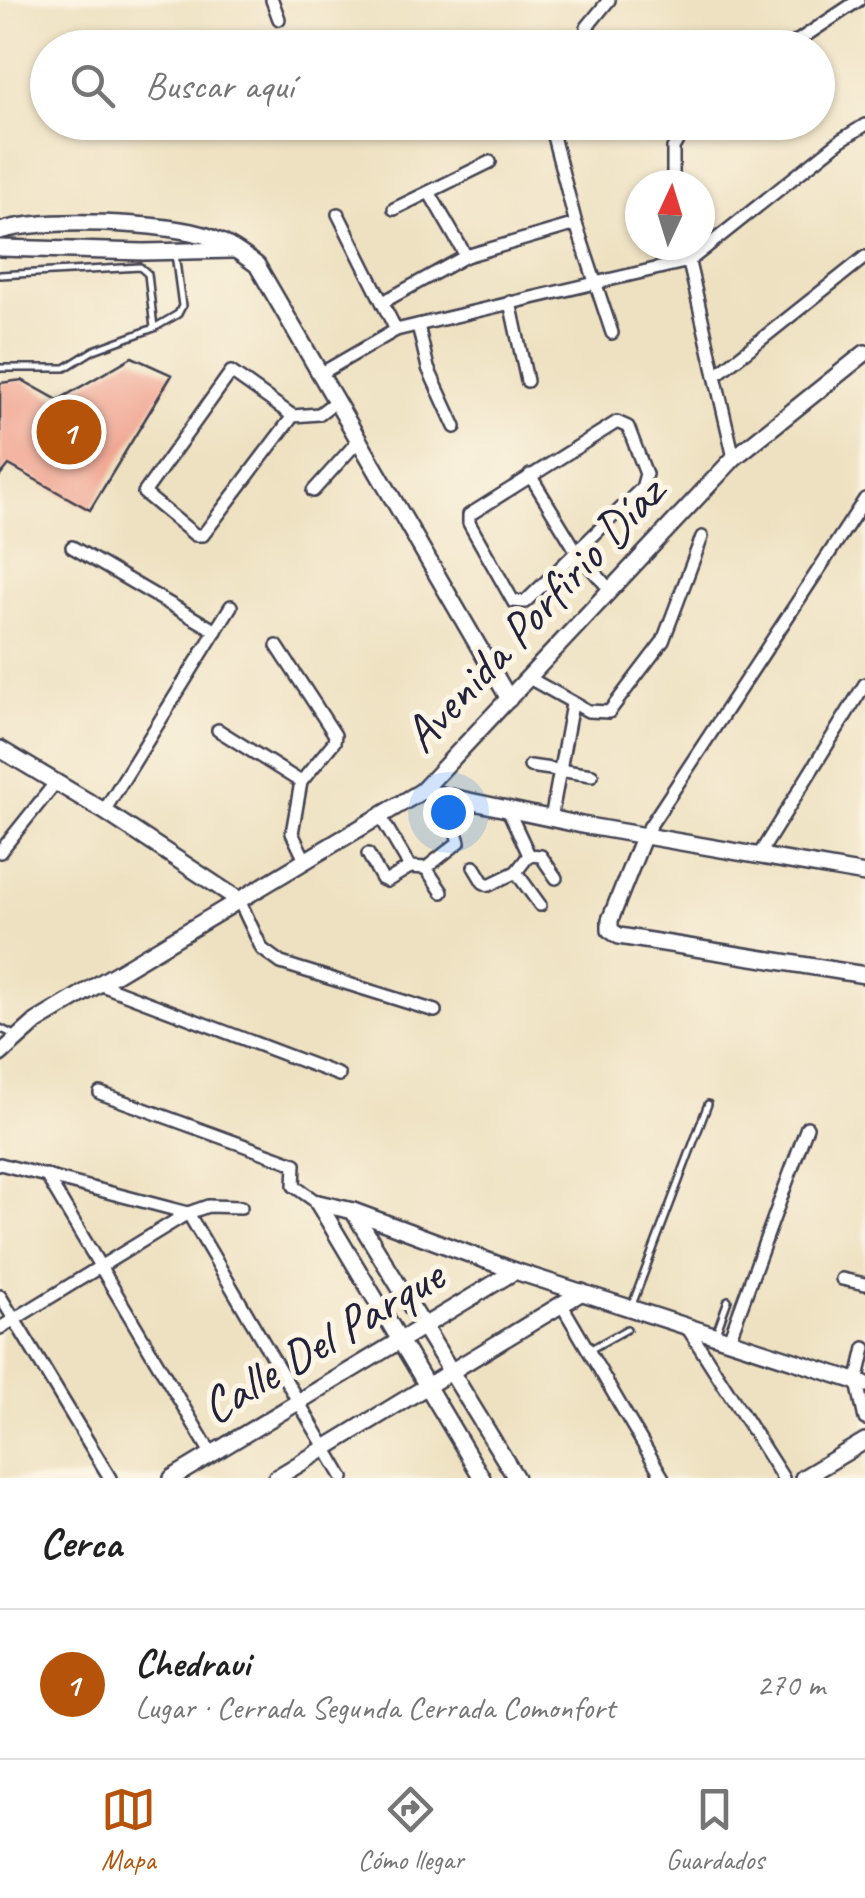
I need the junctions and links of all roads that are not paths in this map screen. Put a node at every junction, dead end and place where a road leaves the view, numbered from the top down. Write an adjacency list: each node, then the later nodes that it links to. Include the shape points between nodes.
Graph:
1 (272, 0): 4 (street)
2 (609, 0): 5 (street)
3 (859, 0): 6 (street)
4 (279, 19)
5 (586, 26)
6 (814, 30)
7 (865, 124): 24 (street)
8 (554, 140): 15 (street)
9 (678, 140): 11 (street)
10 (490, 162): 12 (street)
11 (673, 170)
12 (430, 192): 13 (street); 22 (street)
13 (394, 208)
14 (338, 214): 27 (street)
15 (576, 224): 22 (street); 26 (street)
16 (146, 228): 17 (street); 19 (street, via 187,231); 21 (street, via 154,240)
17 (4, 229)
18 (0, 250): 21 (street)
19 (237, 250): 20 (street); 35 (street, via 257,265)
20 (174, 251): 21 (street); 30 (lane, via 182,306)
21 (144, 252)
22 (466, 256): 27 (street)
23 (865, 258): 36 (street)
24 (689, 261): 26 (street); 36 (street)
25 (0, 274): 30 (lane, via 140,268 148,274)
26 (596, 282): 28 (street); 32 (street)
27 (382, 302): 31 (street)
28 (510, 302): 29 (street); 37 (street)
29 (418, 325): 31 (street); 40 (street, via 428,368)
30 (154, 328): 34 (lane, via 65,368)
31 (396, 330): 35 (street)
32 (612, 333)
33 (865, 353): 42 (street, Avenida Porfirio Díaz)
34 (0, 368)
35 (320, 374): 38 (street)
36 (715, 376): 42 (street)
37 (528, 381)
38 (336, 401): 39 (street, via 318,414); 41 (street)
39 (293, 416): 39 (street, via 231,372 144,493 195,535 204,534)
40 (455, 427)
41 (359, 440): 44 (street); 55 (street)
42 (734, 458): 49 (street, Avenida Porfirio Díaz)
43 (530, 475): 48 (street); 48 (street, via 469,516 513,601 525,602); 48 (street, via 618,422 628,427 646,481)
44 (313, 491)
45 (865, 500): 70 (street)
46 (702, 537): 56 (street, via 663,641 636,679 608,712)
47 (72, 547): 51 (street)
48 (577, 552): 49 (street)
49 (612, 591): 53 (street, Avenida Porfirio Díaz)
50 (231, 606): 51 (street)
51 (216, 631): 67 (street)
52 (277, 646): 63 (street, via 336,736)
53 (529, 678): 55 (street, Avenida Porfirio Díaz); 56 (street)
54 (865, 684): 74 (street)
55 (509, 699): 64 (street, Avenida Porfirio Díaz)
56 (572, 704): 60 (street)
57 (218, 730): 63 (street)
58 (0, 749): 62 (street)
59 (530, 766): 60 (street)
60 (558, 770): 61 (street); 69 (street)
61 (592, 775)
62 (56, 782): 67 (street); 71 (street)
63 (300, 782): 75 (street, via 292,834)
64 (422, 791): 65 (street); 68 (street, Avenida Porfirio Díaz)
65 (445, 796): 66 (street); 78 (street, via 460,842)
66 (508, 810): 69 (street); 73 (street)
67 (104, 811): 83 (street)
68 (380, 816): 75 (street, Avenida Porfirio Díaz); 76 (street)
69 (551, 818): 70 (street)
70 (644, 835): 74 (street); 85 (street, via 610,920 619,936)
71 (0, 852)
72 (368, 854): 76 (street, via 386,881)
73 (529, 855): 80 (street); 81 (street, via 541,856)
74 (759, 855): 79 (street)
75 (305, 860): 83 (street, Avenida Porfirio Díaz)
76 (410, 867): 78 (street)
77 (474, 867): 80 (street, via 489,885)
78 (426, 868): 82 (street)
79 (863, 870)
80 (516, 872): 84 (street)
81 (556, 878)
82 (442, 892)
83 (238, 900): 86 (street, Avenida Porfirio Díaz); 87 (street, via 270,957)
84 (540, 904)
85 (865, 975)
86 (99, 984): 89 (street, Avenida Porfirio Díaz); 91 (street)
87 (435, 1010)
88 (0, 1028): 89 (lane)
89 (16, 1036): 90 (street, Avenida Porfirio Díaz)
90 (0, 1054)
91 (339, 1074)
92 (100, 1094): 97 (street, via 295,1164 294,1186)
93 (708, 1104): 109 (lane)
94 (807, 1128): 115 (street)
95 (0, 1164): 96 (street)
96 (46, 1174): 100 (street); 101 (street)
97 (318, 1202): 99 (street); 116 (street)
98 (241, 1208): 100 (street, via 208,1206)
99 (353, 1211): 102 (street); 111 (street)
100 (188, 1213): 101 (street); 122 (street)
101 (101, 1267): 110 (street); 126 (street)
102 (514, 1271): 105 (street); 111 (street, Calle Del Parque)
103 (842, 1278): 104 (street)
104 (865, 1284)
105 (582, 1292): 108 (street); 109 (street)
106 (0, 1296): 110 (street)
107 (728, 1300): 115 (lane)
108 (563, 1307): 118 (street); 119 (street)
109 (632, 1308): 112 (street)
110 (14, 1319): 113 (street); 127 (street)
111 (424, 1325): 116 (street, Calle Del Parque); 119 (street)
112 (687, 1326): 115 (street); 134 (street)
113 (0, 1328)
114 (627, 1328): 118 (lane)
115 (722, 1338): 120 (street)
116 (400, 1340): 121 (street); 122 (street, Calle Del Parque)
117 (865, 1348): 120 (street)
118 (588, 1350): 133 (street)
119 (454, 1373): 121 (street); 132 (street)
120 (861, 1382): 123 (street)
121 (430, 1387): 125 (street); 131 (street)
122 (298, 1404): 125 (street); 126 (street, Calle Del Parque)
123 (865, 1418)
124 (865, 1440): 135 (street)
125 (325, 1448): 129 (street); 130 (street)
126 (212, 1455): 128 (street, Calle Del Parque)
127 (110, 1478)
128 (172, 1478)
129 (276, 1478)
130 (343, 1478)
131 (482, 1478)
132 (516, 1478)
133 (663, 1478)
134 (782, 1478)
135 (803, 1478)

